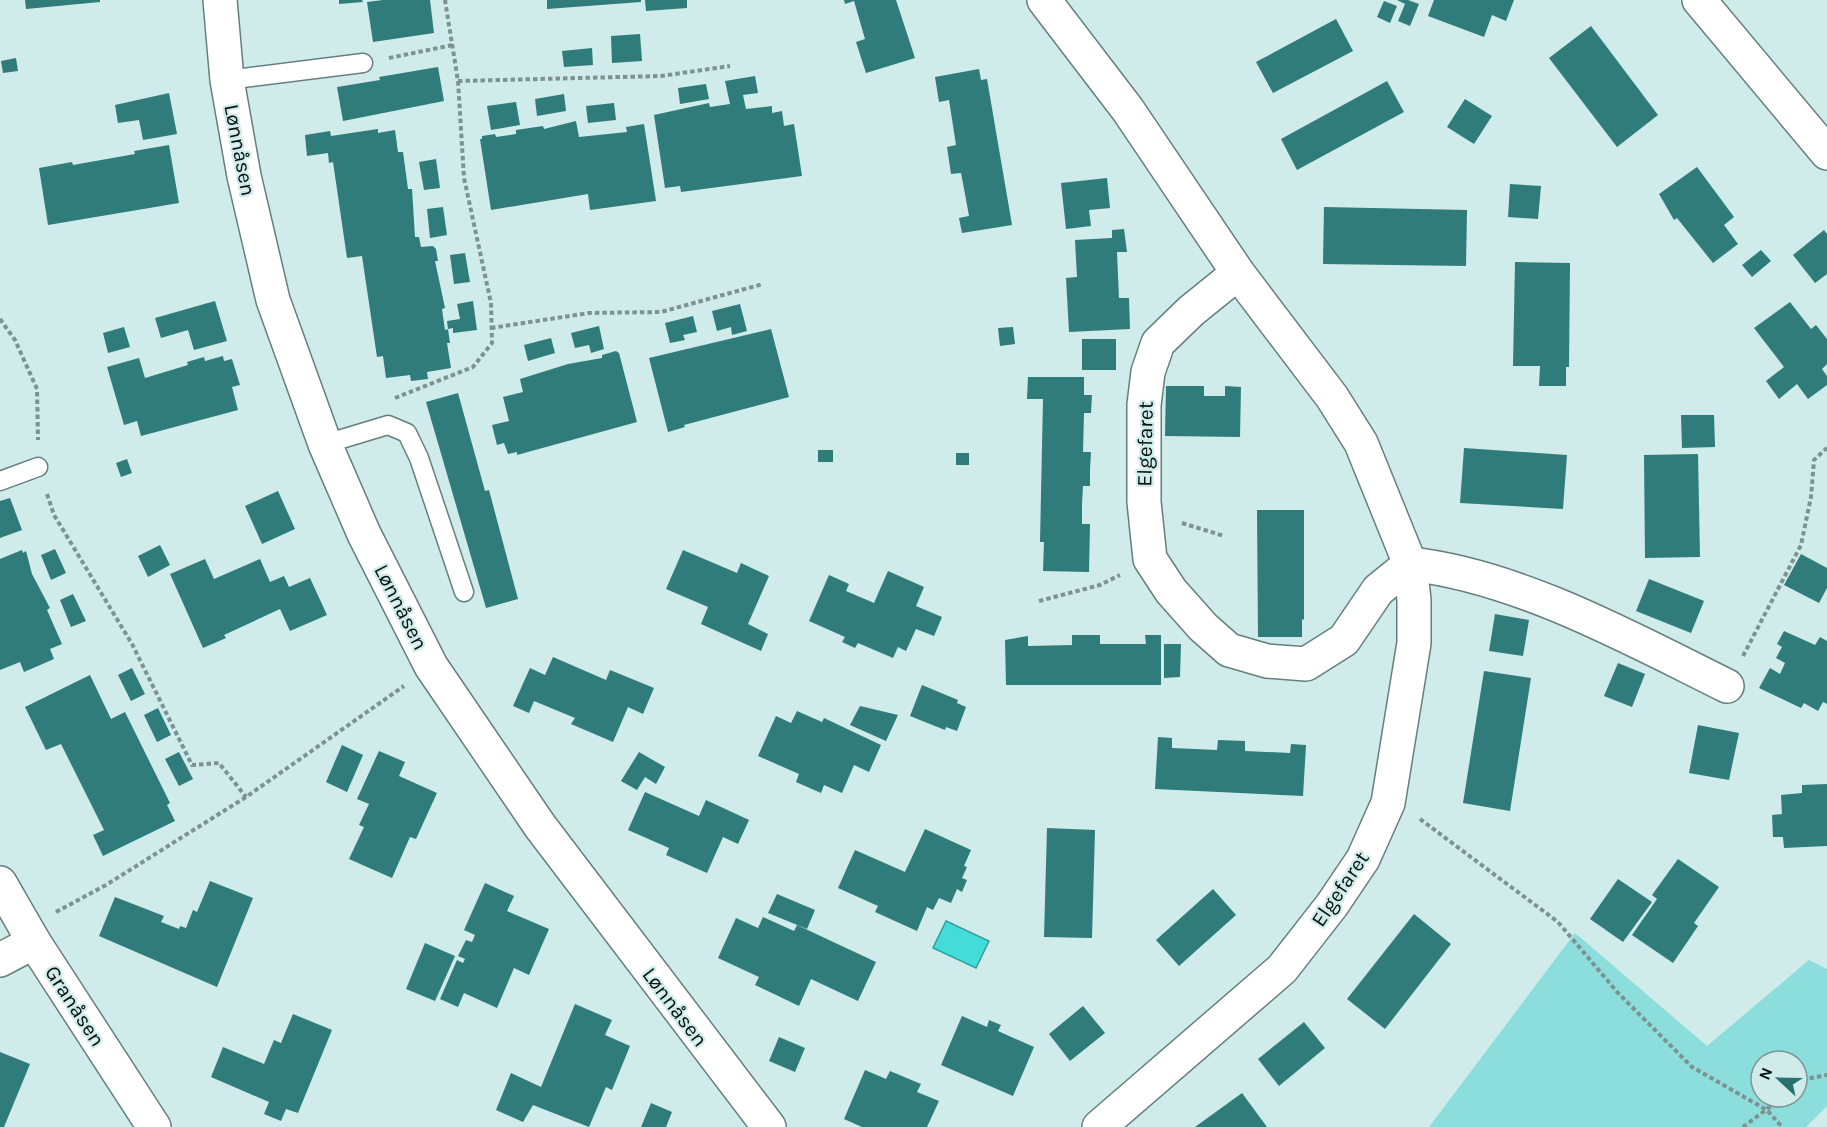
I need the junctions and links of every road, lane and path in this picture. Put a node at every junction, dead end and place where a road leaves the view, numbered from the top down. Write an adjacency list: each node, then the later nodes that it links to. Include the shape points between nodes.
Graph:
1 (220, 0): 8 (street, Lønnåsen)
2 (445, 0): 5 (path)
3 (1044, 0): 11 (street, Elgefaret, via 1128,110)
4 (1699, 0): 10 (street)
5 (453, 45): 6 (path); 9 (path)
6 (363, 63): 8 (lane)
7 (730, 66): 9 (path, via 661,76)
8 (227, 80): 16 (street, Lønnåsen, via 243,176 273,300)
9 (458, 81): 14 (path, via 464,178 491,303)
10 (1827, 153)
11 (1239, 273): 20 (street, Elgefaret, via 1191,310 1158,343 1148,372 1144,405); 23 (street, Elgefaret, via 1332,397 1361,443)
12 (763, 284): 14 (path, via 662,312 589,313)
13 (0, 319): 18 (path, via 15,339 37,389)
14 (491, 328): 15 (path, via 492,343 473,367)
15 (387, 402)
16 (325, 444): 24 (lane, via 388,425 407,433); 26 (street, Lønnåsen, via 364,534)
17 (1827, 448): 27 (path, via 1814,460 1801,545)
18 (38, 467): 19 (lane); 28 (path, via 54,515 132,644 192,765 219,764)
19 (0, 481)
20 (1146, 517): 21 (path); 22 (street, Elgefaret)
21 (1224, 536)
22 (1150, 559): 23 (street, Elgefaret, via 1171,591 1229,650 1267,661 1306,664 1344,640 1378,590); 25 (path, via 1100,585)
23 (1410, 564): 27 (street, via 1446,568 1572,610); 29 (street, Elgefaret, via 1414,643)
24 (464, 592)
25 (1038, 601)
26 (431, 666): 28 (path); 37 (street, Lønnåsen, via 540,826)
27 (1727, 686)
28 (246, 797): 31 (path, via 106,885 57,911)
29 (1388, 803): 35 (path, via 1413,814 1558,922 1618,993 1692,1067); 38 (street, Elgefaret, via 1363,859 1282,969)
30 (0, 883): 31 (street, Granåsen)
31 (34, 942): 32 (street); 36 (street, Granåsen)
32 (0, 960)
33 (1827, 1075): 34 (path)
34 (1809, 1078)
35 (1767, 1110): 39 (path); 40 (path)
36 (154, 1127)
37 (769, 1127)
38 (1099, 1127)
39 (1743, 1127)
40 (1782, 1127)

